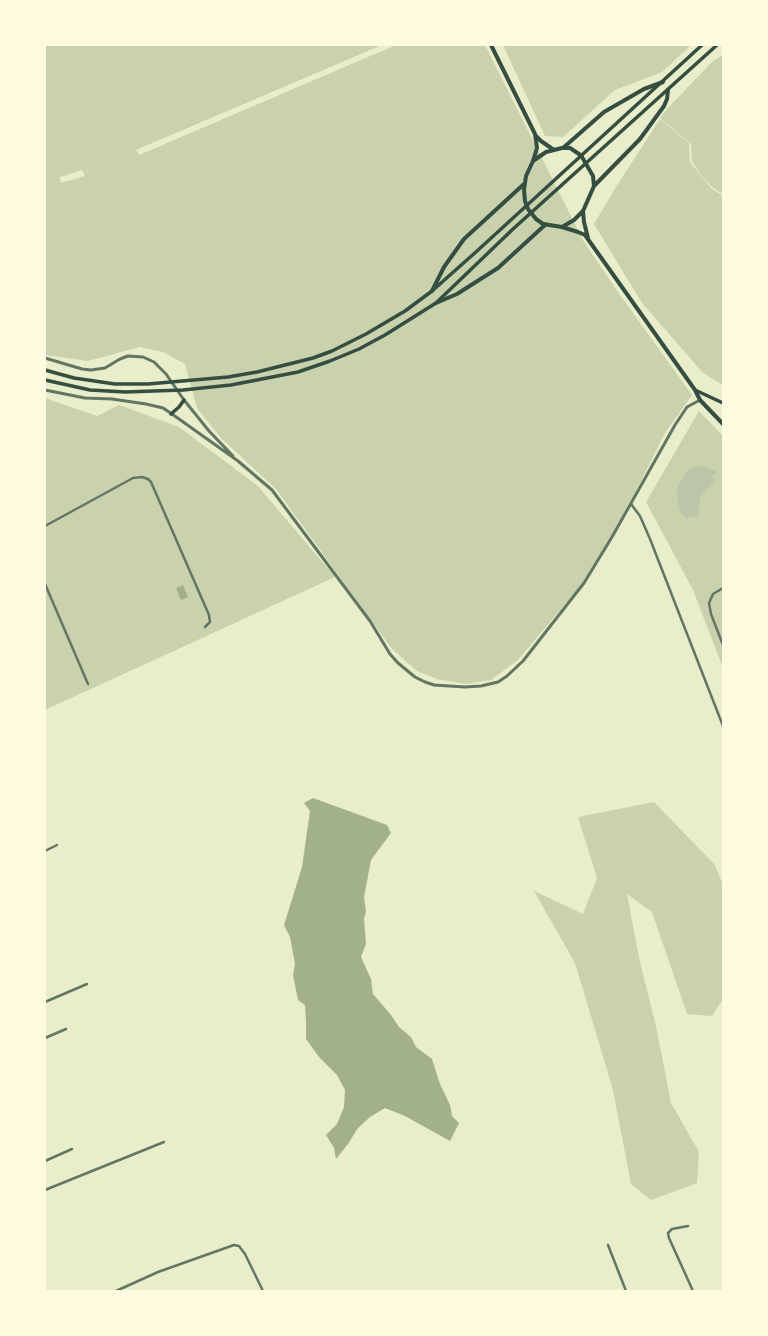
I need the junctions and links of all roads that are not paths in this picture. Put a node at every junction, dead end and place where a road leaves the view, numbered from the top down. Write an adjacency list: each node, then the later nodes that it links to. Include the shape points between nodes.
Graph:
1 (491, 45): 8 (main road)
2 (699, 45): 5 (main road)
3 (702, 45): 5 (main road)
4 (717, 46): 7 (main road)
5 (697, 50): 6 (main road)
6 (662, 82): 9 (main road, via 644,89 604,112); 18 (main road)
7 (668, 90): 13 (main road, via 664,106 640,139); 19 (main road, via 513,229)
8 (535, 134): 10 (main road); 11 (main road, via 537,148)
9 (562, 148): 10 (main road); 13 (main road, via 570,148 579,154 590,170)
10 (554, 150): 11 (main road, via 546,152)
11 (533, 162): 12 (main road)
12 (524, 184): 15 (main road, via 525,201 529,212); 18 (main road, via 464,239 444,267)
13 (594, 186): 14 (main road)
14 (583, 211): 16 (main road, via 574,220); 17 (main road)
15 (546, 224): 16 (main road); 19 (main road, via 498,268 457,294)
16 (562, 226): 17 (main road, via 585,235)
17 (589, 240): 24 (main road)
18 (432, 291): 21 (main road, via 392,319 332,351 257,372 159,383 115,384 74,378)
19 (436, 303): 22 (main road, via 359,349 311,367 272,377 183,390 104,392)
20 (45, 358): 25 (street, via 91,370 105,368 128,356 143,357 160,367)
21 (45, 370)
22 (45, 380)
23 (45, 390): 28 (street, via 85,398 146,404 163,408)
24 (695, 390): 26 (main road); 27 (main road)
25 (184, 400): 28 (main road); 30 (street)
26 (700, 400): 29 (main road); 31 (street, via 688,408 675,426)
27 (723, 403)
28 (171, 414): 30 (street)
29 (723, 424)
30 (238, 461): 31 (street, via 282,502 370,622 390,654 415,677 434,685 450,687 492,684 507,676 523,661 584,583)
31 (631, 504): 38 (street, via 640,516 650,539)
32 (45, 526): 35 (street, via 133,478 148,479 208,615 210,622)
33 (45, 584): 37 (street)
34 (723, 588): 36 (street, via 713,594 709,603)
35 (205, 627)
36 (723, 645)
37 (88, 684)
38 (723, 726)
39 (57, 845): 40 (street)
40 (45, 851)
41 (87, 984): 42 (street)
42 (45, 1002)
43 (66, 1029): 44 (street)
44 (45, 1038)
45 (164, 1142): 48 (street)
46 (72, 1149): 47 (street)
47 (45, 1161)
48 (45, 1190)
49 (688, 1226): 54 (street, via 672,1228 668,1233)
50 (608, 1245): 53 (street)
51 (116, 1291): 52 (street, via 158,1272 234,1245 239,1246 245,1254)
52 (263, 1291)
53 (626, 1291)
54 (693, 1291)

